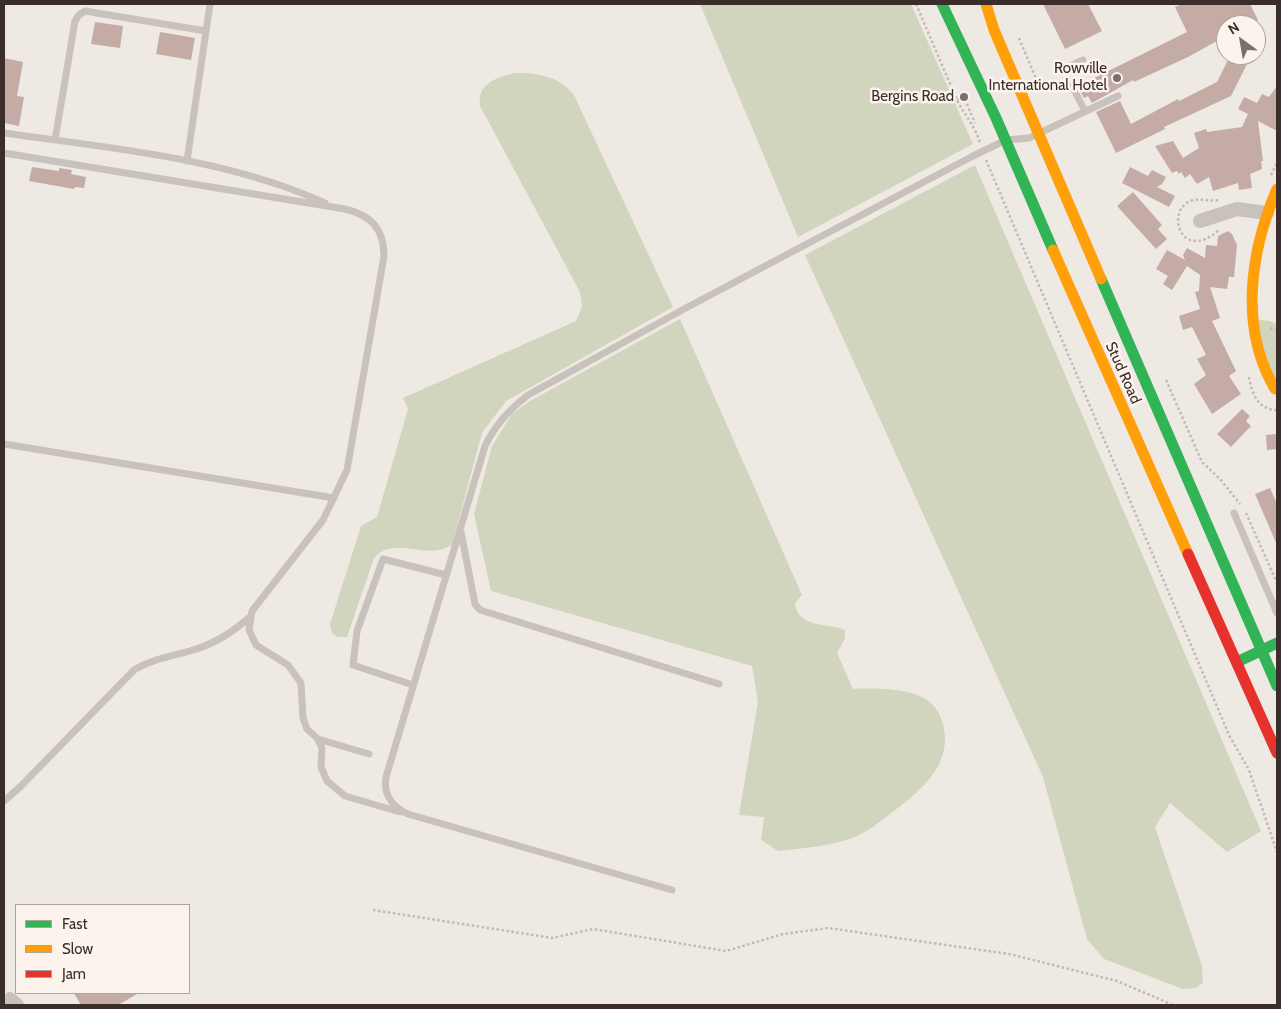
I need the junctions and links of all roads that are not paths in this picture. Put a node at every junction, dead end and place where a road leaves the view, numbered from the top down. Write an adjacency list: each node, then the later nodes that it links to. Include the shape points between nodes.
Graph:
1 (210, 4): 4 (lane)
2 (942, 4): 13 (main road, Stud Road)
3 (986, 4): 11 (main road, Stud Road)
4 (206, 31): 12 (lane, via 82,13 76,21); 15 (lane)
5 (1083, 60): 6 (lane)
6 (1070, 66)
7 (1072, 86): 9 (lane)
8 (1118, 96): 9 (lane)
9 (1085, 111): 11 (lane)
10 (4, 133): 12 (lane)
11 (1038, 134): 13 (lane); 29 (main road, Stud Road)
12 (55, 140): 15 (lane)
13 (1006, 140): 24 (lane, via 528,395 507,412 485,446); 30 (main road, Stud Road, via 1101,361)
14 (4, 154): 17 (lane)
15 (187, 161): 17 (lane, via 275,184)
16 (1277, 189): 18 (main road)
17 (333, 207): 22 (lane, via 368,217 382,236 384,249 347,470)
18 (1267, 213): 19 (street, via 1237,209); 20 (main road, via 1255,275 1254,323 1259,362)
19 (1200, 221)
20 (1275, 389)
21 (4, 444): 22 (lane)
22 (334, 498): 27 (lane, via 323,520)
23 (1234, 514): 26 (lane)
24 (461, 531): 25 (lane); 32 (lane, via 475,604 480,610)
25 (446, 575): 31 (lane); 31 (lane, via 383,559 357,631 353,665)
26 (1277, 613)
27 (250, 616): 34 (lane, via 248,630 253,641 288,665 301,683 302,718 307,729); 37 (lane, via 206,645 155,660 134,670)
28 (1277, 643): 29 (main road)
29 (1262, 650): 30 (main road); 33 (main road, Stud Road)
30 (1237, 662): 36 (main road, Stud Road)
31 (413, 684): 38 (lane, via 384,786 396,807)
32 (719, 684)
33 (1277, 686)
34 (317, 738): 35 (lane); 38 (lane, via 322,748 320,760 324,775 338,792)
35 (368, 754)
36 (1277, 754)
37 (4, 801)
38 (408, 814): 39 (lane)
39 (672, 890)

